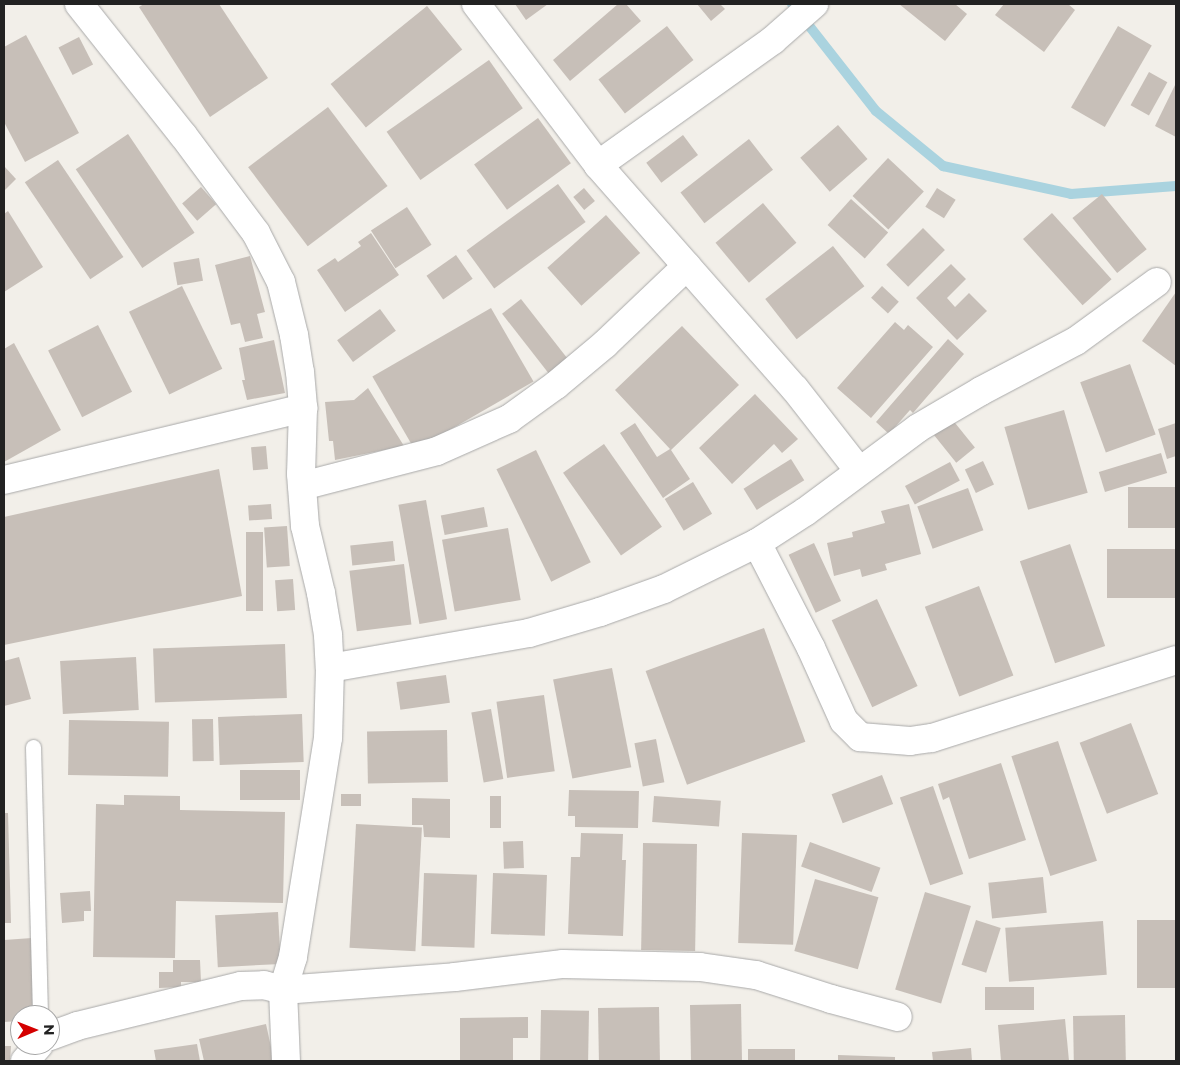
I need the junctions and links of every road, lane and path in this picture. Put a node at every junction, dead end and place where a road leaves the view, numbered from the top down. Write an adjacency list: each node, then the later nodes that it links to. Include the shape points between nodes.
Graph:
1 (79, 4): 7 (street, via 256,233 281,282 294,335)
2 (476, 4): 4 (street)
3 (814, 4): 4 (street, via 773,40)
4 (598, 165): 5 (street)
5 (687, 266): 8 (street, via 795,389); 10 (street, via 605,344 509,419 436,451)
6 (1158, 282): 8 (street, via 1076,341 918,428)
7 (303, 408): 9 (street); 10 (street)
8 (859, 471): 11 (street)
9 (4, 480)
10 (302, 486): 13 (street, via 305,526 328,635)
11 (758, 543): 12 (street, via 844,721 860,737 910,741 932,738); 13 (street, via 664,589 529,633)
12 (1176, 660)
13 (330, 668): 15 (street, via 328,738 293,957)
14 (34, 747): 16 (lane)
15 (283, 990): 17 (street, via 455,977 563,964 641,964 700,967 756,975); 18 (street, via 264,985 242,986); 19 (street)
16 (40, 1005)
17 (898, 1017)
18 (60, 1032)
19 (286, 1061)

